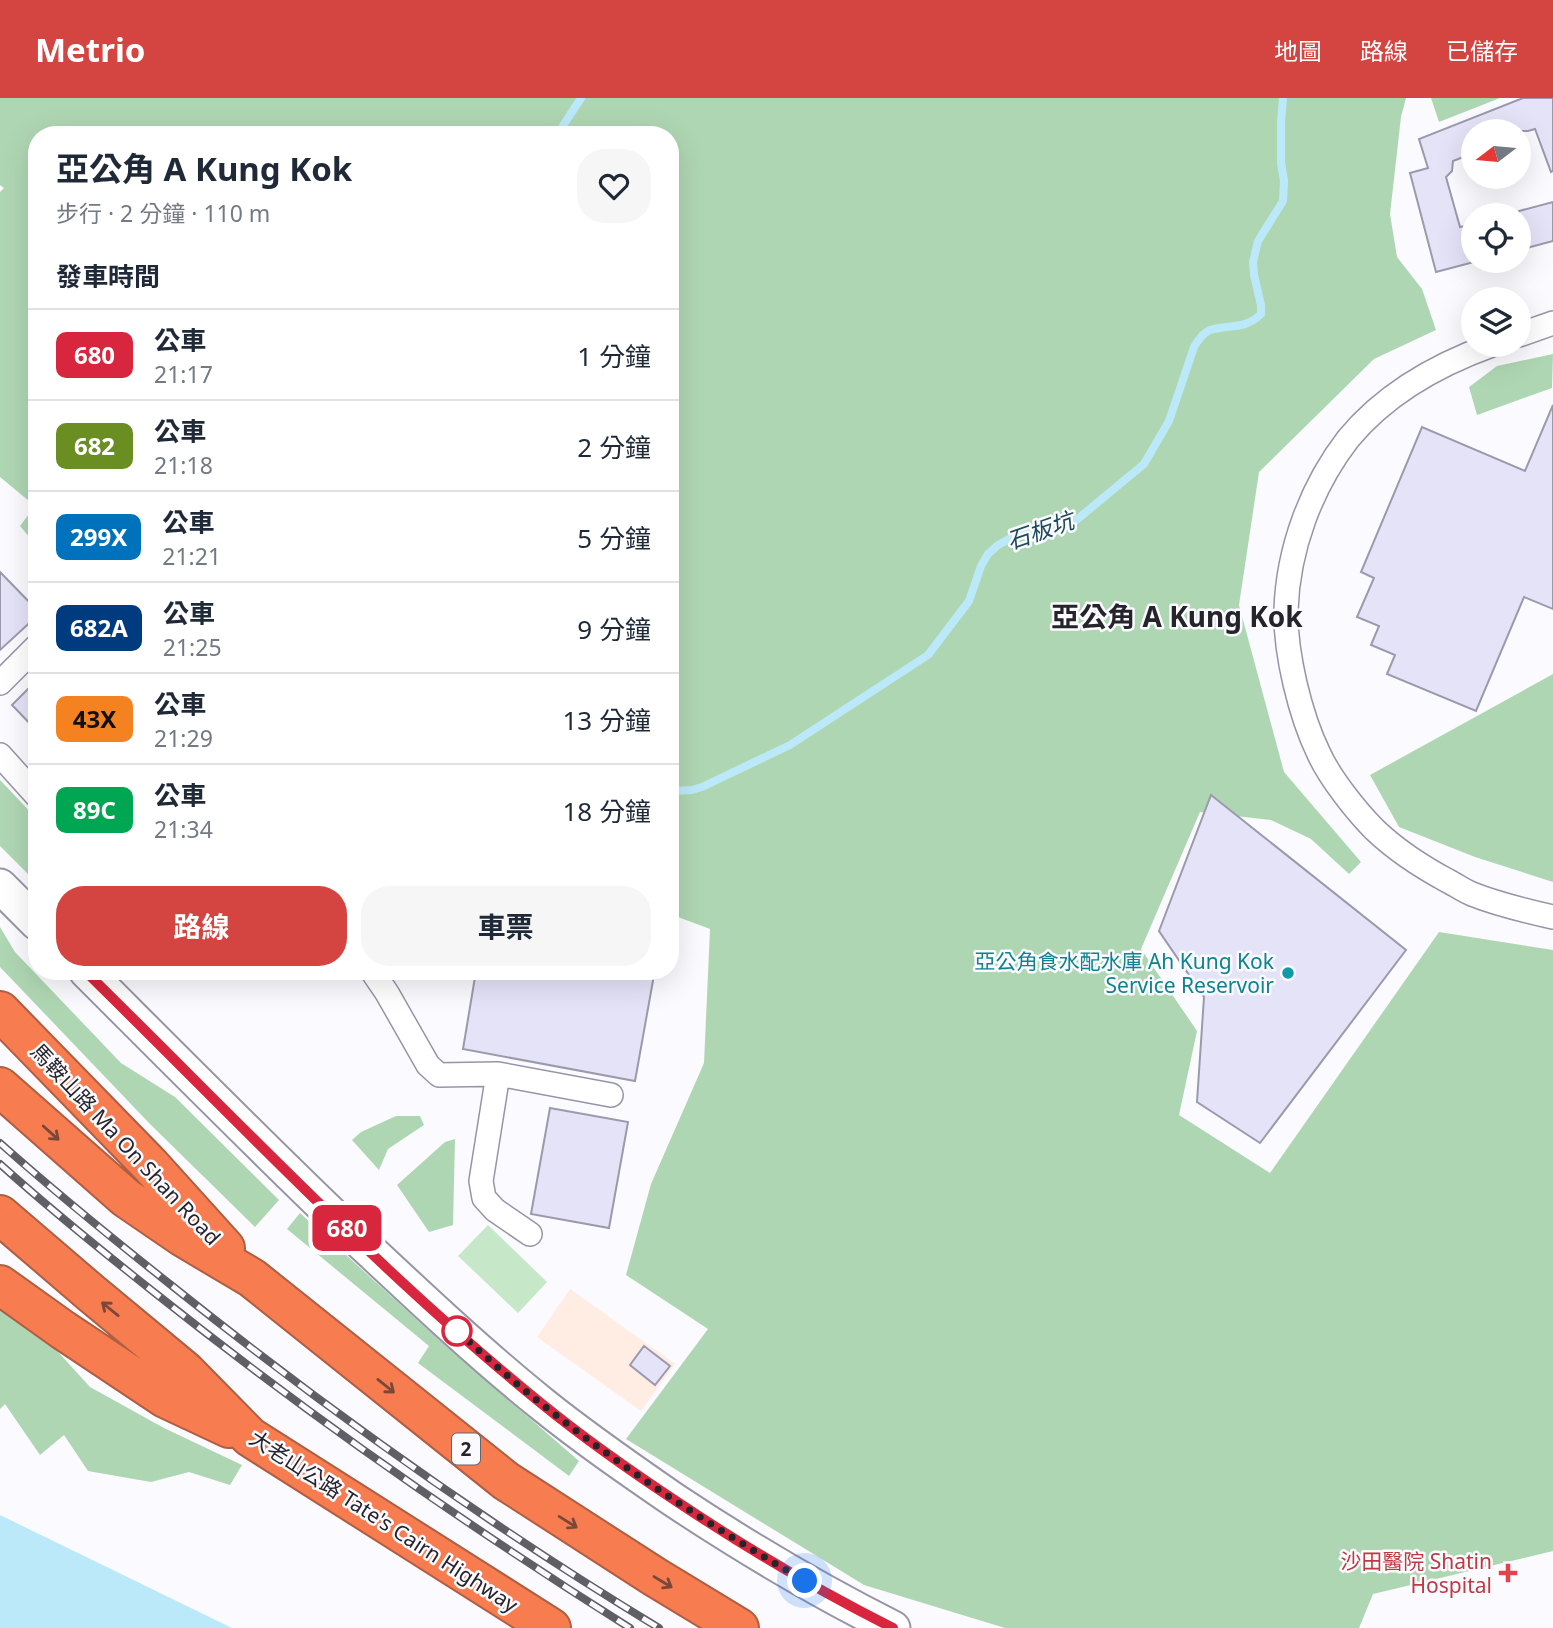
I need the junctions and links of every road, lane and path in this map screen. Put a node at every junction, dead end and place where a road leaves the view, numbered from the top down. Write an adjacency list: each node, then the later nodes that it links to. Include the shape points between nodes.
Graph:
1 (1553, 323): 2 (street)
2 (1531, 331)
3 (1463, 357): 10 (street, via 1408,385 1377,411 1322,477 1302,524 1292,567 1286,611 1291,660 1302,710 1319,755 1375,830 1419,865 1471,894)
4 (28, 655): 5 (street)
5 (0, 683)
6 (0, 755): 7 (street)
7 (28, 786)
8 (0, 886): 9 (main road)
9 (28, 914)
10 (1553, 917)
11 (95, 980): 24 (main road, via 386,1266 542,1404 708,1522)
12 (378, 980): 14 (street, via 428,1065 439,1075)
13 (0, 1011): 19 (highway, 馬鞍山路 Ma On Shan Road)
14 (498, 1074): 16 (street); 18 (street, via 481,1181 484,1198)
15 (0, 1087): 19 (highway, 2, one-way to 19, via 126,1198)
16 (611, 1095)
17 (0, 1215): 21 (highway, 大老山公路 Tate's Cairn Highway, one-way to 17, via 185,1371)
18 (530, 1234)
19 (252, 1278): 23 (highway, 2, one-way to 23, via 506,1481)
20 (0, 1285): 21 (highway, via 165,1398)
21 (250, 1437): 22 (highway, 大老山公路 Tate's Cairn Highway)
22 (551, 1628)
23 (740, 1628)
24 (893, 1628)

